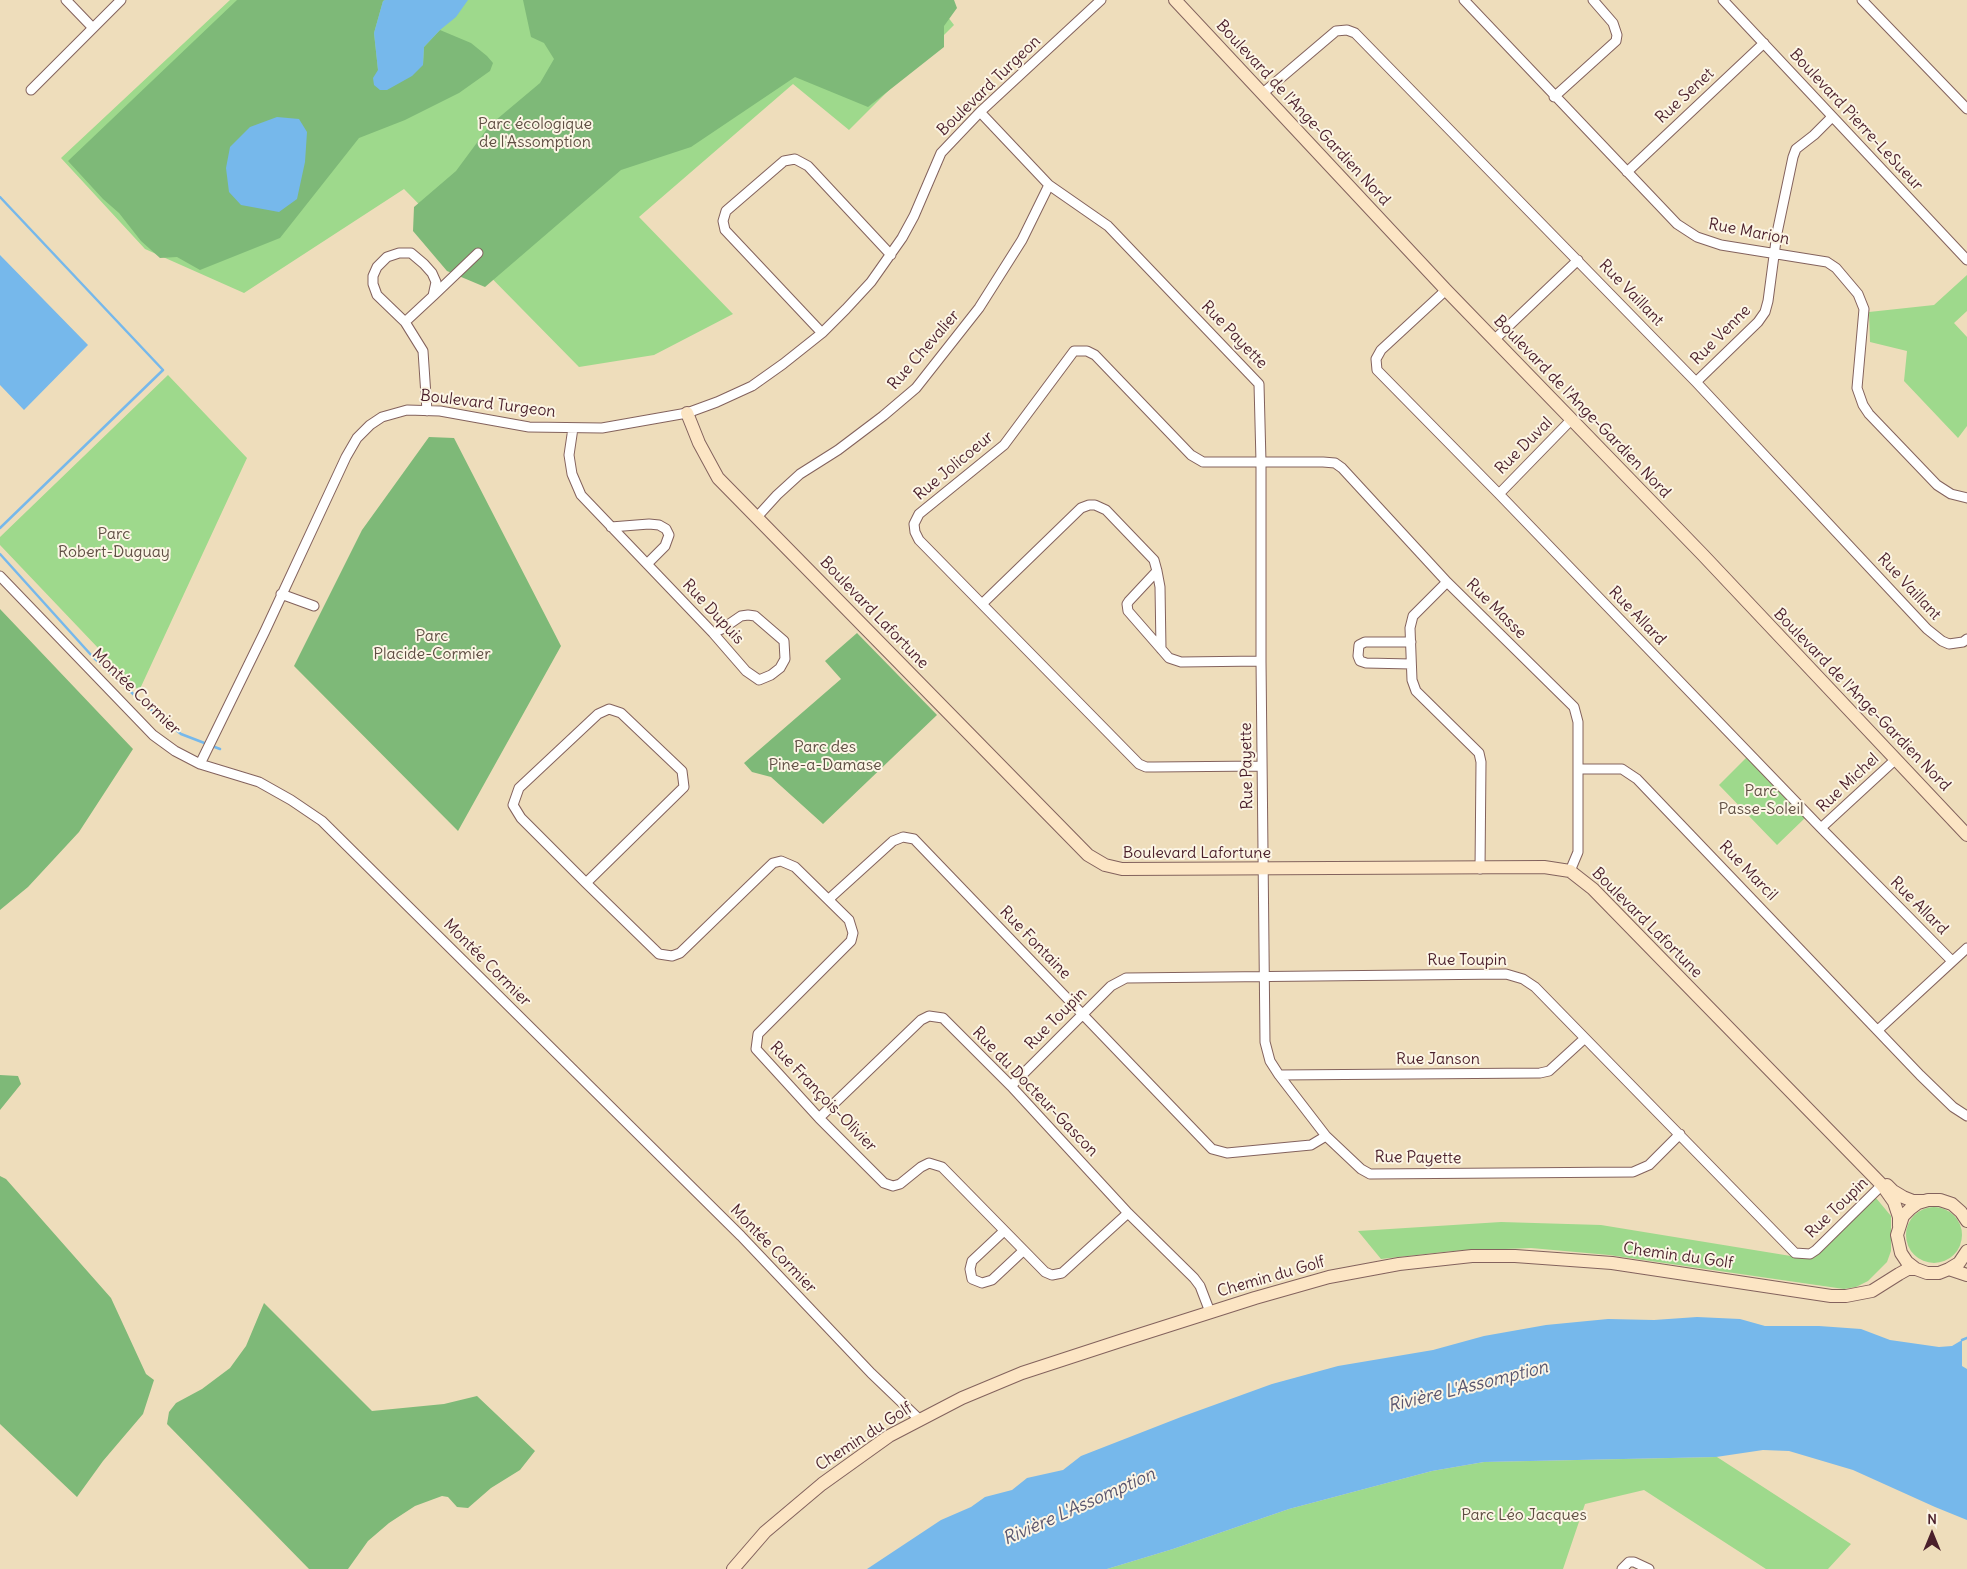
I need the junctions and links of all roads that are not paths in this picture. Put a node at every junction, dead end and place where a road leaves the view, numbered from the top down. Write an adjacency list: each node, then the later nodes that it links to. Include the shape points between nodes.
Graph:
1 (66, 0): 9 (street)
2 (121, 0): 9 (street)
3 (1101, 0): 15 (street, Boulevard Turgeon)
4 (1175, 0): 12 (street, Boulevard de l'Ange-Gardien Nord)
5 (1464, 0): 13 (street, Rue Marion)
6 (1593, 0): 13 (street, via 1613,23 1616,41)
7 (1723, 0): 10 (street, Boulevard Pierre-LeSueur)
8 (1862, 0): 14 (street)
9 (92, 27): 11 (street)
10 (1764, 43): 16 (street, Boulevard Pierre-LeSueur); 17 (street, Rue Senet)
11 (31, 90)
12 (1263, 93): 22 (street, Rue Vaillant, via 1336,31 1347,30 1355,34); 24 (street, Boulevard de l'Ange-Gardien Nord)
13 (1554, 97): 17 (street, Rue Marion)
14 (1967, 109)
15 (980, 112): 18 (street, Rue Payette); 21 (street, Boulevard Turgeon, via 941,153 914,216)
16 (1832, 117): 20 (street, Rue Venne, via 1796,149); 23 (street, Boulevard Pierre-LeSueur)
17 (1627, 172): 20 (street, Rue Marion, via 1688,232 1721,245)
18 (1049, 186): 34 (street, Rue Payette, via 1108,226 1259,384); 37 (street, Rue Chevalier, via 1022,240 980,308 916,388 884,416 800,474)
19 (478, 253): 25 (street)
20 (1774, 253): 29 (street, Rue Venne, via 1765,312); 36 (street, Rue Marion, via 1827,262 1854,288 1864,309 1857,388 1863,405 1937,485 1950,494)
21 (891, 256): 27 (street, Boulevard Turgeon, via 865,289); 27 (street, via 808,166 795,159 784,160 726,211 725,230)
22 (1578, 260): 28 (street); 29 (street, Rue Vaillant)
23 (1967, 260)
24 (1446, 290): 28 (street, Boulevard de l'Ange-Gardien Nord); 35 (street, Rue Allard, via 1380,350 1376,359 1377,370)
25 (433, 296): 26 (street); 26 (street, via 436,282 424,264 411,253 387,257 377,267 373,284 377,295)
26 (405, 322): 30 (street, via 423,351)
27 (822, 333): 31 (street, Boulevard Turgeon, via 752,386)
28 (1495, 339): 32 (street, Boulevard de l'Ange-Gardien Nord)
29 (1696, 382): 47 (street, Rue Vaillant, via 1927,630 1949,644)
30 (427, 411): 33 (street, Boulevard Turgeon, via 530,427); 43 (street, Boulevard Turgeon, via 407,410 382,417 357,438)
31 (687, 413): 33 (street, Boulevard Turgeon, via 602,428); 37 (street, Boulevard Lafortune, via 718,478)
32 (1571, 420): 35 (street, Rue Duval); 52 (street, Boulevard de l'Ange-Gardien Nord)
33 (573, 428): 38 (street, Rue Dupuis, via 569,455 572,474 581,495)
34 (1261, 462): 42 (street, Rue Masse, via 1335,463); 44 (street, Rue Jolicoeur, via 1197,460 1095,355 1087,350 1074,351 1004,445 920,514 914,524 919,540); 50 (street, Rue Payette)
35 (1499, 494): 56 (street, Rue Allard)
36 (1967, 498)
37 (757, 517): 58 (street, Boulevard Lafortune, via 1088,855 1105,865 1122,869)
38 (611, 527): 39 (street, Rue Dupuis); 39 (street, via 659,524 666,529 669,535 665,546)
39 (647, 564): 46 (street, Rue Dupuis)
40 (1157, 571): 44 (street, via 1154,560 1106,510 1089,505 1081,508); 49 (street); 49 (street, via 1127,604 1130,615)
41 (0, 576): 53 (street, Montée Cormier, via 148,730 175,751)
42 (1447, 582): 48 (street, via 1414,616 1410,628); 55 (street, Rue Masse, via 1574,707 1578,722)
43 (281, 594): 45 (street); 53 (street, Boulevard Turgeon)
44 (982, 604): 54 (street, Rue Jolicoeur, via 1139,764 1146,767)
45 (314, 606)
46 (713, 633): 46 (street, Rue Dupuis, via 741,616 755,616 784,641 785,659 780,668 759,680)
47 (1967, 639)
48 (1411, 642): 51 (street); 51 (street, via 1366,642 1359,645 1358,656 1366,663)
49 (1161, 649): 50 (street, via 1173,661 1181,662)
50 (1261, 661): 54 (street, Rue Payette)
51 (1411, 664): 59 (street, via 1416,691 1479,753)
52 (1896, 759): 56 (street, Rue Michel); 57 (street, Boulevard de l'Ange-Gardien Nord)
53 (200, 764): 92 (street, Montée Cormier, via 258,782 322,821 741,1236)
54 (1262, 766): 58 (street, Rue Payette)
55 (1579, 769): 60 (street, Rue Masse, via 1578,852); 67 (street, Rue Marcil, via 1622,769 1638,778)
56 (1821, 828): 64 (street, Rue Allard)
57 (1967, 835)
58 (1263, 869): 59 (street, Boulevard Lafortune); 65 (street, Rue Payette)
59 (1480, 869): 60 (street, Boulevard Lafortune, via 1544,867)
60 (1570, 871): 71 (street, Boulevard Lafortune, via 1593,889)
61 (586, 884): 61 (street, Rue François-Olivier, via 521,818 513,805 519,788 598,714 609,709 621,713 682,771 684,787); 62 (street, Rue François-Olivier, via 659,954 672,956 680,953 773,863 782,861 795,867)
62 (829, 899): 66 (street, Rue Fontaine, via 893,841 903,837 914,839); 73 (street, Rue François-Olivier, via 849,920 853,933 851,941 758,1034 756,1042 756,1049)
63 (1967, 948): 64 (street)
64 (1952, 961): 67 (street)
65 (1264, 976): 66 (street, Rue Toupin, via 1126,978 1111,986); 68 (street, Rue Toupin, via 1506,974 1523,979 1535,988); 69 (street, Rue Payette, via 1266,1052)
66 (1083, 1014): 70 (street, Rue Toupin); 75 (street, Rue Fontaine, via 1212,1149 1227,1153 1311,1146)
67 (1878, 1030): 72 (street, Rue Marcil, via 1920,1075)
68 (1584, 1039): 69 (street, Rue Janson, via 1549,1071 1540,1074); 74 (street, Rue Toupin)
69 (1279, 1075): 75 (street, Rue Payette)
70 (1011, 1086): 73 (street, Rue du Docteur-Gascon, via 943,1018 929,1016 921,1020); 80 (street, Rue du Docteur-Gascon)
71 (1810, 1111): 76 (street, Boulevard Lafortune); 77 (street, Boulevard Lafortune, via 1818,1115 1893,1191 1913,1200)
72 (1967, 1116)
73 (819, 1118): 83 (street, Rue François-Olivier, via 884,1183 900,1184 929,1163 942,1167)
74 (1680, 1134): 75 (street, Rue Payette, via 1649,1166 1633,1172 1390,1175 1370,1174 1361,1169); 76 (street, Rue Toupin, via 1795,1253 1810,1254 1816,1250)
75 (1326, 1136)
76 (1882, 1184): 82 (street, Boulevard Lafortune, via 1894,1202)
77 (1928, 1200): 79 (street, Boulevard Lafortune); 82 (street, via 1910,1209)
78 (1967, 1200): 79 (street)
79 (1952, 1204): 81 (street)
80 (1128, 1212): 84 (street, Rue François-Olivier, via 1062,1273 1052,1275 1045,1272); 91 (street, Rue du Docteur-Gascon, via 1194,1278)
81 (1967, 1221)
82 (1899, 1226): 85 (street, Boulevard Lafortune)
83 (1004, 1231): 84 (street, Rue François-Olivier); 84 (street, via 972,1261 972,1279 982,1283 992,1280)
84 (1023, 1251)
85 (1901, 1253): 87 (street); 90 (street)
86 (1967, 1254): 88 (street)
87 (1916, 1269): 88 (street, via 1927,1273); 90 (street, Chemin du Golf, via 1908,1269)
88 (1950, 1269): 89 (street)
89 (1967, 1275)
90 (1885, 1282): 91 (street, Chemin du Golf, via 1861,1294 1831,1296 1612,1263 1472,1256 1364,1269)
91 (1210, 1312): 92 (street, Chemin du Golf, via 1022,1373)
92 (919, 1419): 93 (street, Chemin du Golf, via 822,1484 765,1532)
93 (733, 1569)
94 (1622, 1569): 95 (street, via 1629,1562 1634,1562)
95 (1648, 1569)

